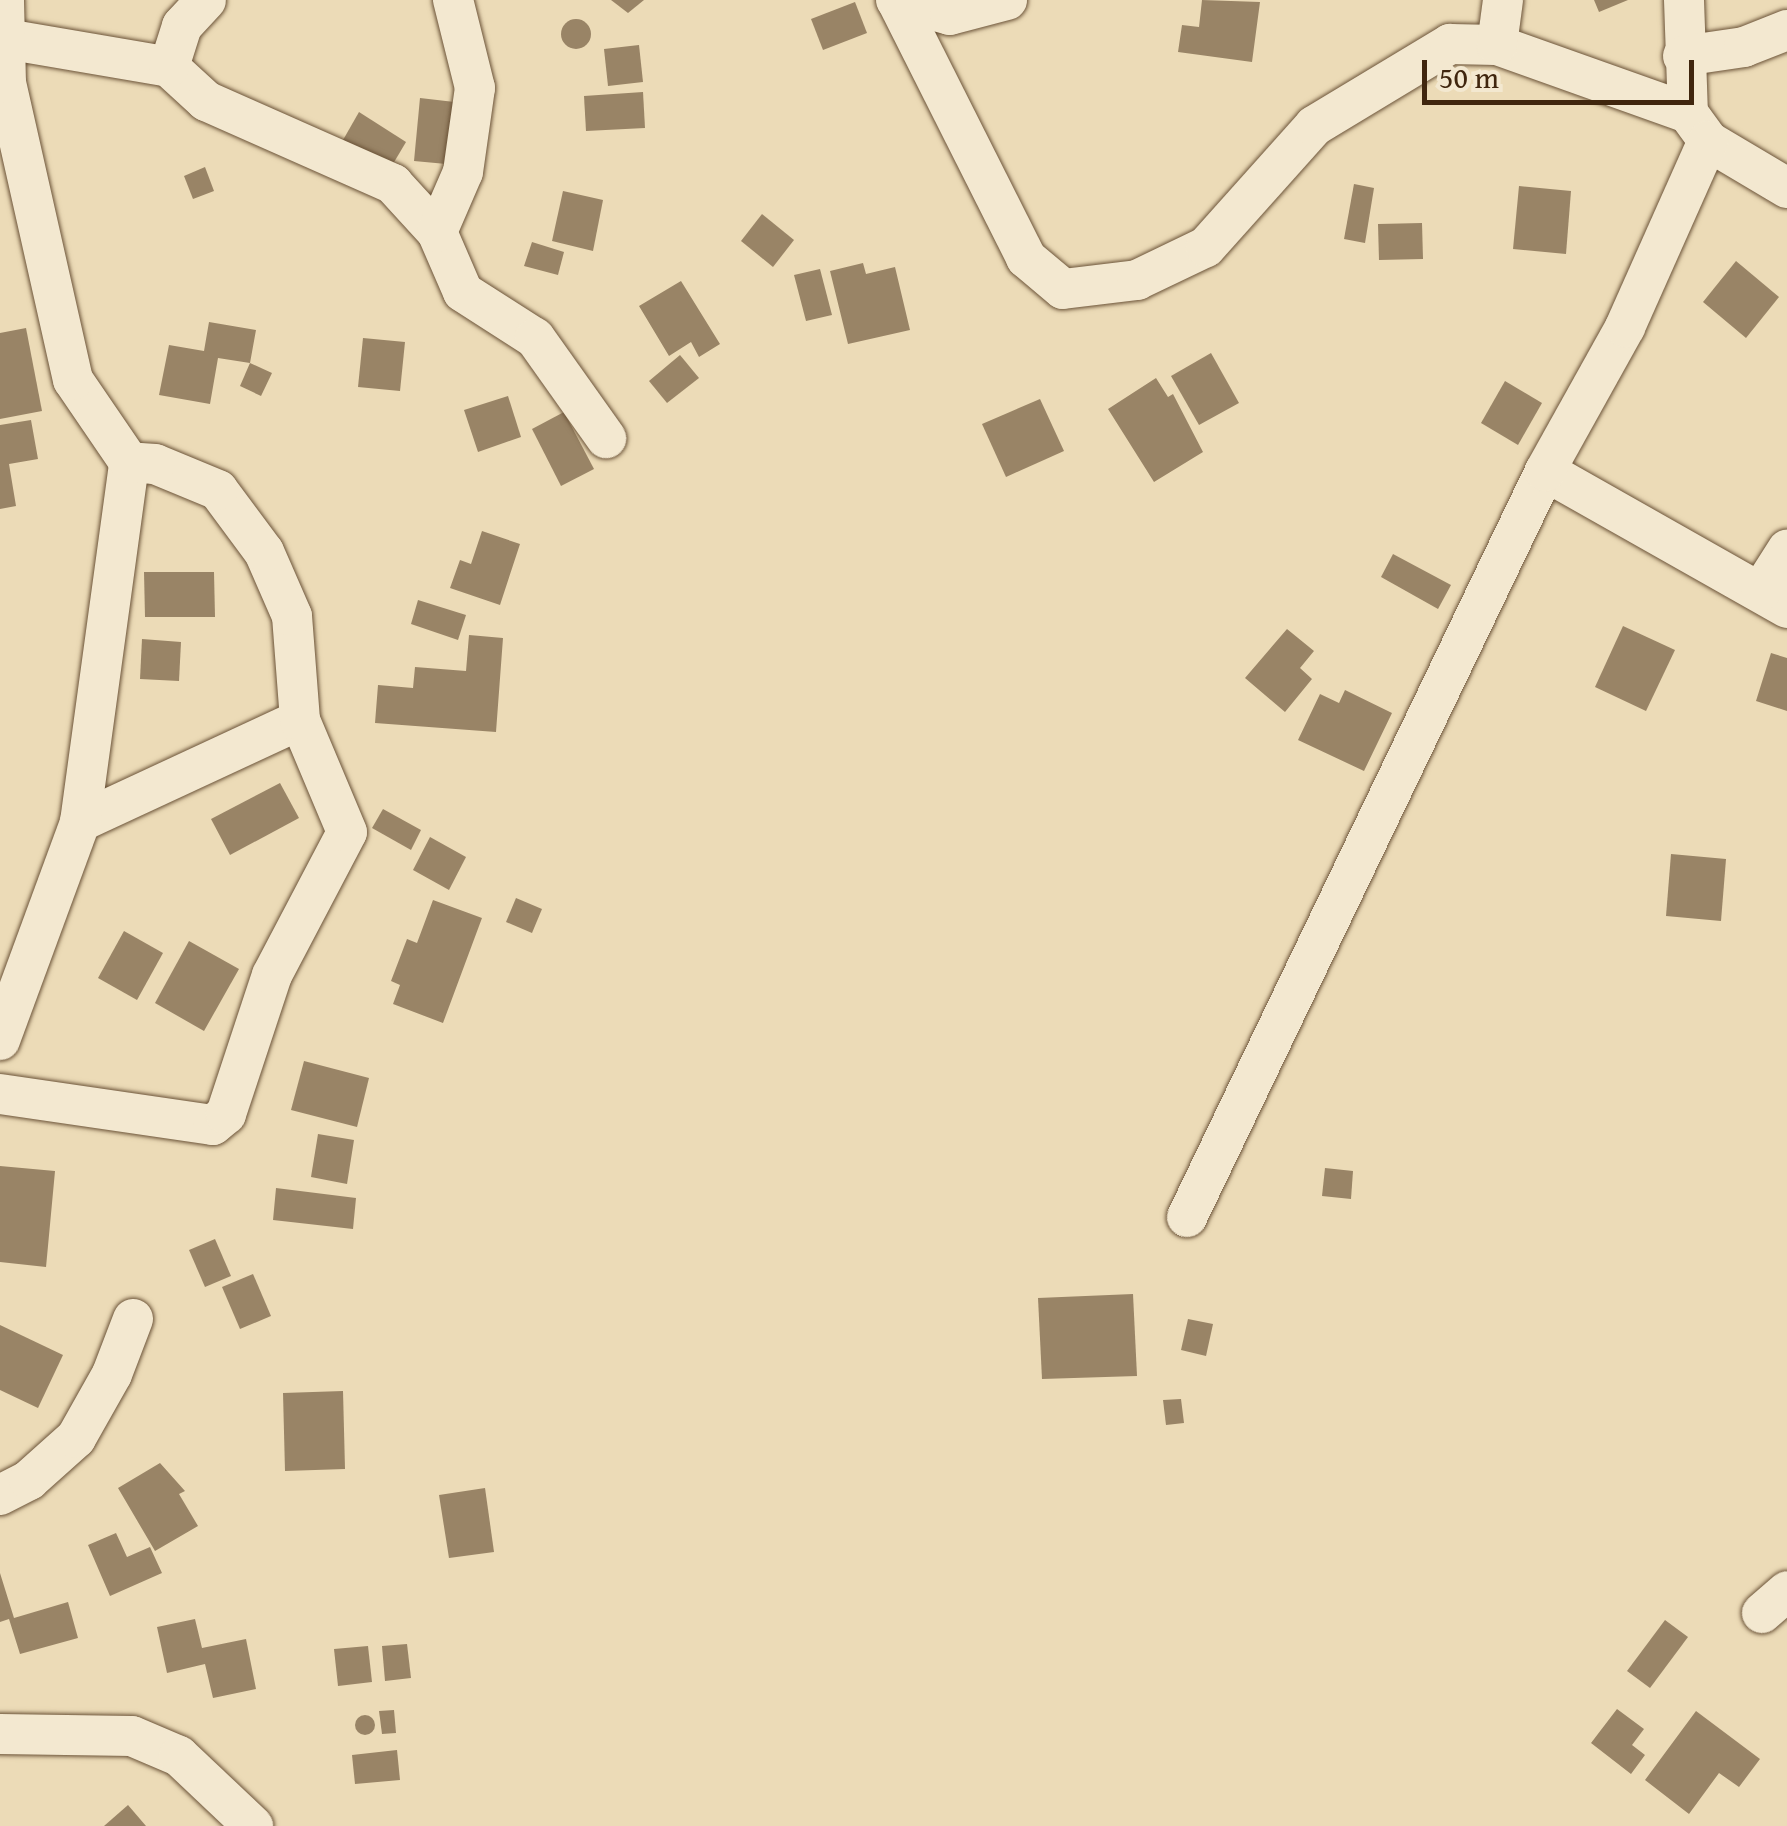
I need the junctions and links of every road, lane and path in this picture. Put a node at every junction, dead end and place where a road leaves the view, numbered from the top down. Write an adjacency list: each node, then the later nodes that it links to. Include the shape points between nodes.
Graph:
1 (4, 0): 9 (street)
2 (206, 0): 12 (street, via 182,26)
3 (453, 0): 15 (street, via 475,88 462,172)
4 (896, 0): 5 (street, via 950,15); 10 (street, via 1026,258 1063,289 1105,287 1173,267 1206,247 1341,105 1450,44)
5 (1007, 0)
6 (1504, 0): 10 (street)
7 (1684, 0): 11 (street)
8 (1787, 30): 11 (street, via 1744,46)
9 (0, 38): 12 (street); 17 (street, via 73,380)
10 (1497, 45): 13 (street)
11 (1683, 56): 13 (street)
12 (169, 67): 15 (street, via 206,101 393,184)
13 (1698, 127): 14 (street); 18 (street, via 1625,327)
14 (1787, 188)
15 (437, 232): 16 (street, via 463,292 535,338)
16 (606, 438)
17 (130, 462): 21 (street, via 155,464 218,490 264,552 292,616); 22 (street)
18 (1545, 471): 20 (street); 25 (street)
19 (1787, 550): 20 (street)
20 (1774, 600)
21 (300, 720): 22 (street); 24 (street, via 347,832 272,976 226,1114 213,1125 195,1126)
22 (80, 822): 23 (street)
23 (0, 1040)
24 (0, 1094)
25 (1187, 1217)
26 (133, 1319): 27 (street, via 76,1438 29,1480)
27 (0, 1495)
28 (0, 1734): 29 (street, via 132,1736 179,1756)
29 (253, 1826)

